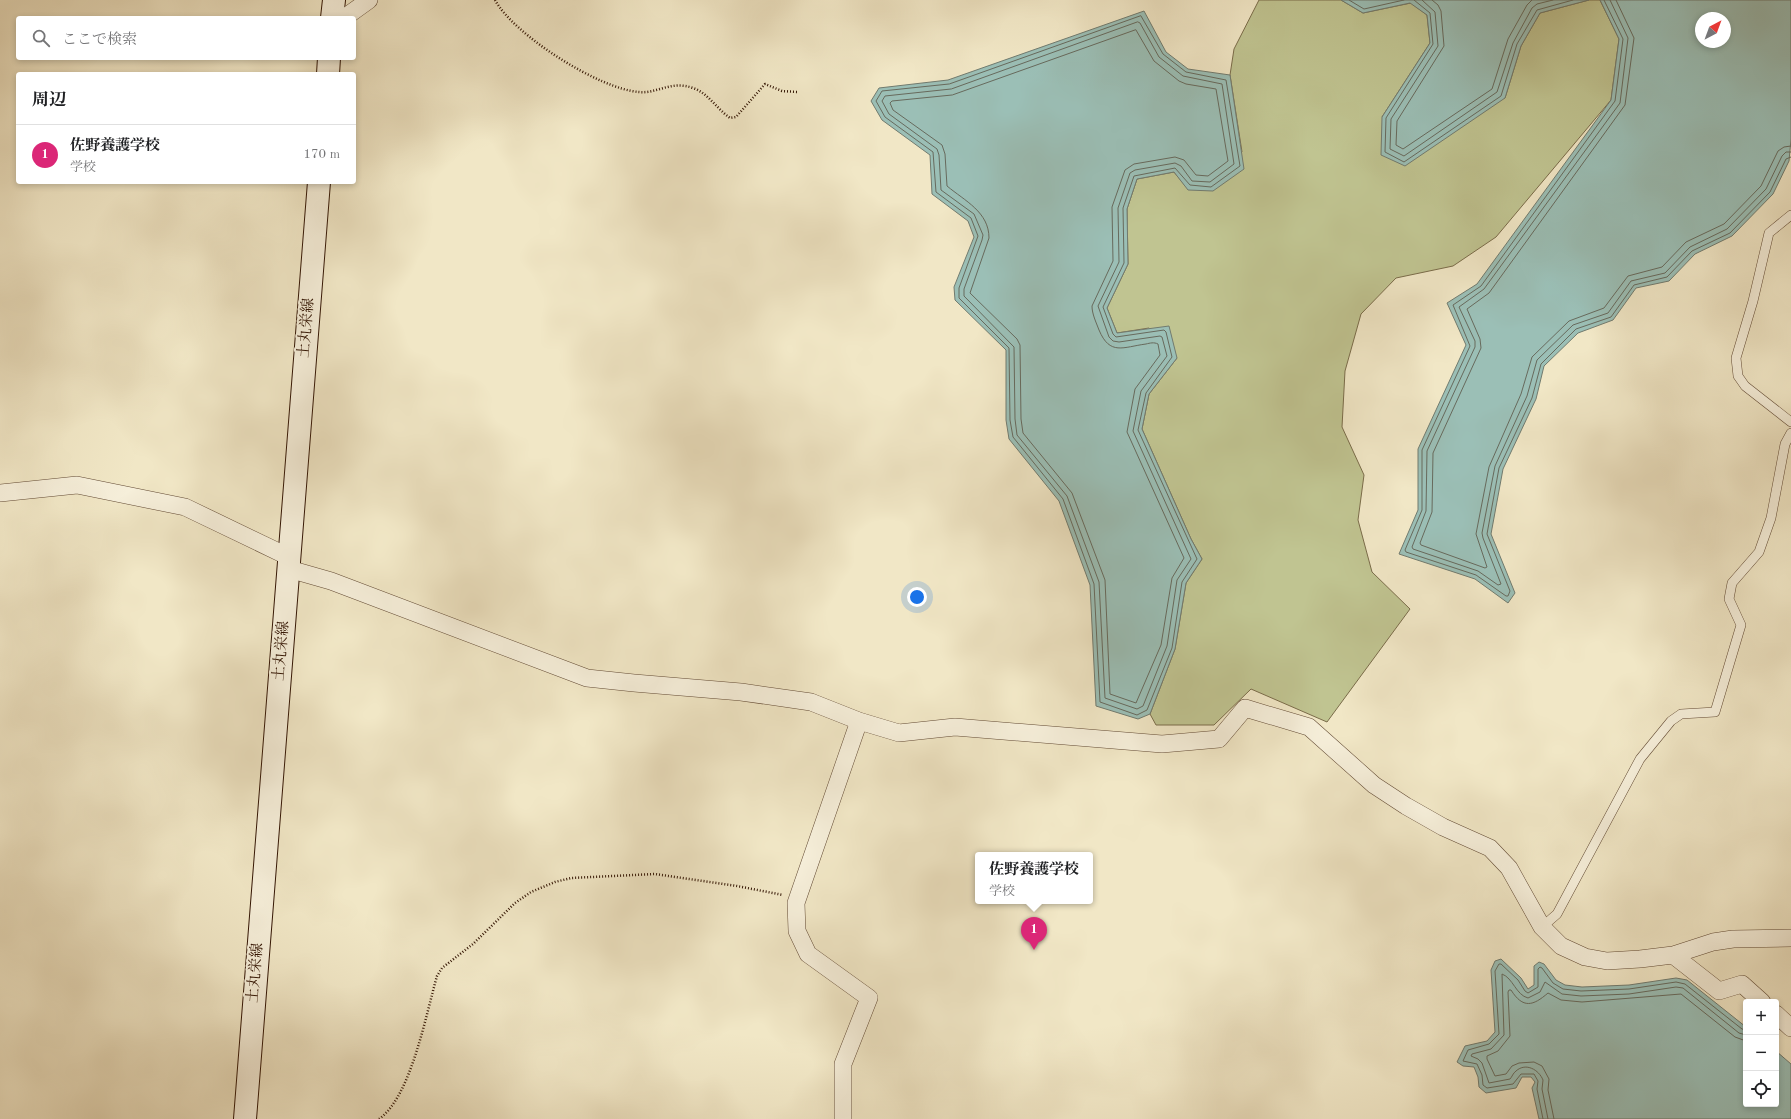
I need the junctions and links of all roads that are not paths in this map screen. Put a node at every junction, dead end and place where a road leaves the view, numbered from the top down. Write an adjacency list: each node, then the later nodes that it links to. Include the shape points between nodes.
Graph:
1 (334, 0): 3 (main road)
2 (369, 0): 4 (street)
3 (332, 16)
4 (347, 16)
5 (329, 60): 6 (main road)
6 (328, 72)
7 (319, 184): 12 (main road, 土丸栄線)
8 (1791, 215): 9 (lane, via 1769,233 1736,358 1738,376 1745,386)
9 (1791, 422)
10 (1791, 433): 14 (lane, via 1785,444 1771,518 1760,552 1732,583 1729,599 1741,625 1716,712 1681,714 1671,722 1640,759 1557,914)
11 (0, 493): 12 (street, via 78,485 185,507)
12 (289, 563): 13 (street, via 587,678 741,692 812,702); 20 (main road, 土丸栄線)
13 (859, 721): 14 (street, via 899,732 955,727 1162,744 1219,739 1245,708 1309,727 1374,785 1399,802 1443,827 1490,848 1508,868); 21 (street, via 796,903 797,931 808,954 869,998 843,1064)
14 (1542, 927): 16 (street, via 1561,946 1585,957 1607,961)
15 (1791, 938): 16 (street, via 1733,939 1713,942)
16 (1673, 955): 17 (street, via 1719,991 1742,984)
17 (1759, 999)
18 (1779, 1017): 19 (street)
19 (1791, 1028)
20 (245, 1119)
21 (843, 1119)

